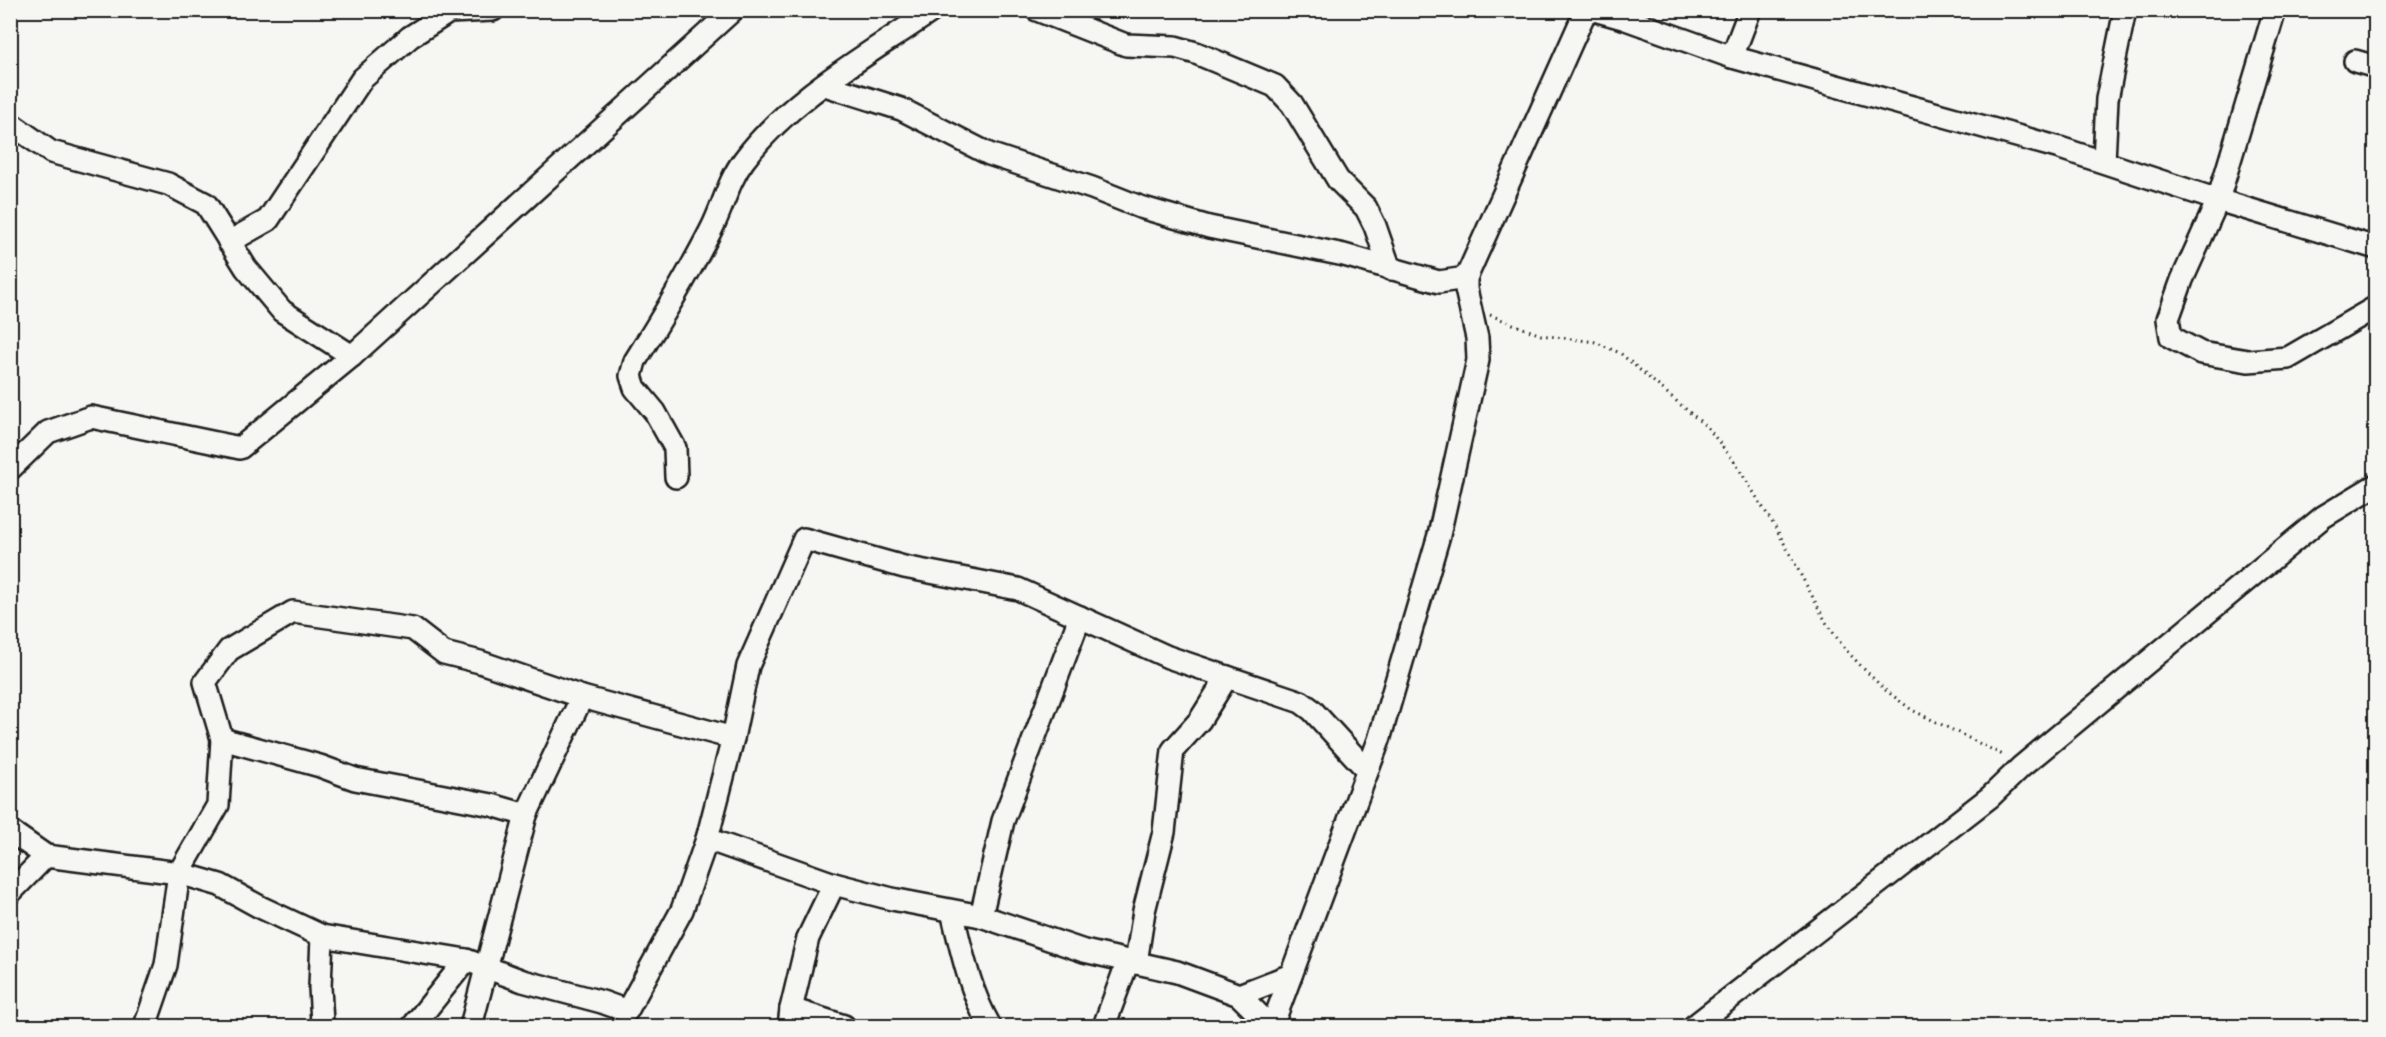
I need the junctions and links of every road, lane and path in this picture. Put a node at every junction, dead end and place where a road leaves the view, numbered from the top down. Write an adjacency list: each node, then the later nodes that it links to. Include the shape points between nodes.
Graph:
1 (493, 10): 15 (street, via 449,12 410,38 362,79 268,220)
2 (733, 10): 21 (street)
3 (933, 10): 11 (street)
4 (1037, 10): 17 (street, via 1126,45 1175,47 1196,53 1275,86 1292,104 1338,180 1366,208)
5 (1586, 10): 18 (street)
6 (1594, 10): 10 (street)
7 (1750, 10): 10 (street)
8 (2125, 10): 13 (street, via 2107,99)
9 (2275, 10): 14 (street)
10 (1732, 57): 13 (street)
11 (825, 85): 17 (street, via 901,109 989,154 1140,207); 23 (street, via 771,129 741,162 695,262 635,361 631,376 635,388 655,412 675,448)
12 (10, 123): 15 (street, via 51,152 168,184 206,204)
13 (2104, 161): 14 (street)
14 (2218, 200): 16 (street); 19 (street, via 2168,319 2171,337 2201,354 2248,361 2288,358)
15 (229, 242): 21 (street, via 282,311)
16 (2376, 248)
17 (1390, 269): 18 (street, via 1439,282)
18 (1466, 278): 20 (street)
19 (2376, 307)
20 (1472, 309): 30 (path, via 1541,335 1595,342 1620,353 1708,428 1736,464 1777,530 1827,624 1863,668 1912,710 1991,747); 31 (street, via 1478,360 1475,381 1438,535)
21 (352, 356): 22 (street, via 240,448 91,417 48,432)
22 (10, 469)
23 (676, 477)
24 (2376, 485): 30 (street, via 2323,517)
25 (1080, 617): 26 (street, via 1168,657); 28 (street, via 1017,590 904,567 804,539 748,666); 40 (street, via 1003,821)
26 (1227, 677): 31 (street, via 1301,702); 42 (street, via 1200,720 1173,750 1164,832)
27 (582, 697): 28 (street); 29 (street, via 444,653 413,629 293,612 229,650 205,682); 32 (street)
28 (733, 738): 34 (street)
29 (222, 739): 32 (street, via 355,779); 36 (street, via 218,805)
30 (2021, 767): 56 (street, via 1990,797)
31 (1366, 769): 44 (street)
32 (526, 815): 43 (street)
33 (10, 831): 35 (street)
34 (707, 839): 37 (street); 47 (street, via 682,910)
35 (46, 856): 36 (street); 38 (street)
36 (180, 873): 41 (street, via 220,885); 48 (street, via 166,965)
37 (834, 884): 39 (street); 46 (street, via 808,938)
38 (10, 893)
39 (952, 911): 40 (street); 53 (street, via 982,1013)
40 (981, 916): 42 (street, via 1084,951)
41 (322, 936): 43 (street); 49 (street)
42 (1132, 962): 45 (street, via 1177,972); 54 (street)
43 (476, 964): 47 (street, via 602,1002); 50 (street); 51 (street)
44 (1292, 975): 45 (street); 55 (street)
45 (1239, 995): 55 (street)
46 (790, 1018): 52 (street)
47 (627, 1019)
48 (146, 1026)
49 (320, 1026)
50 (413, 1026)
51 (471, 1026)
52 (844, 1026)
53 (990, 1026)
54 (1104, 1026)
55 (1271, 1026)
56 (1694, 1026)

